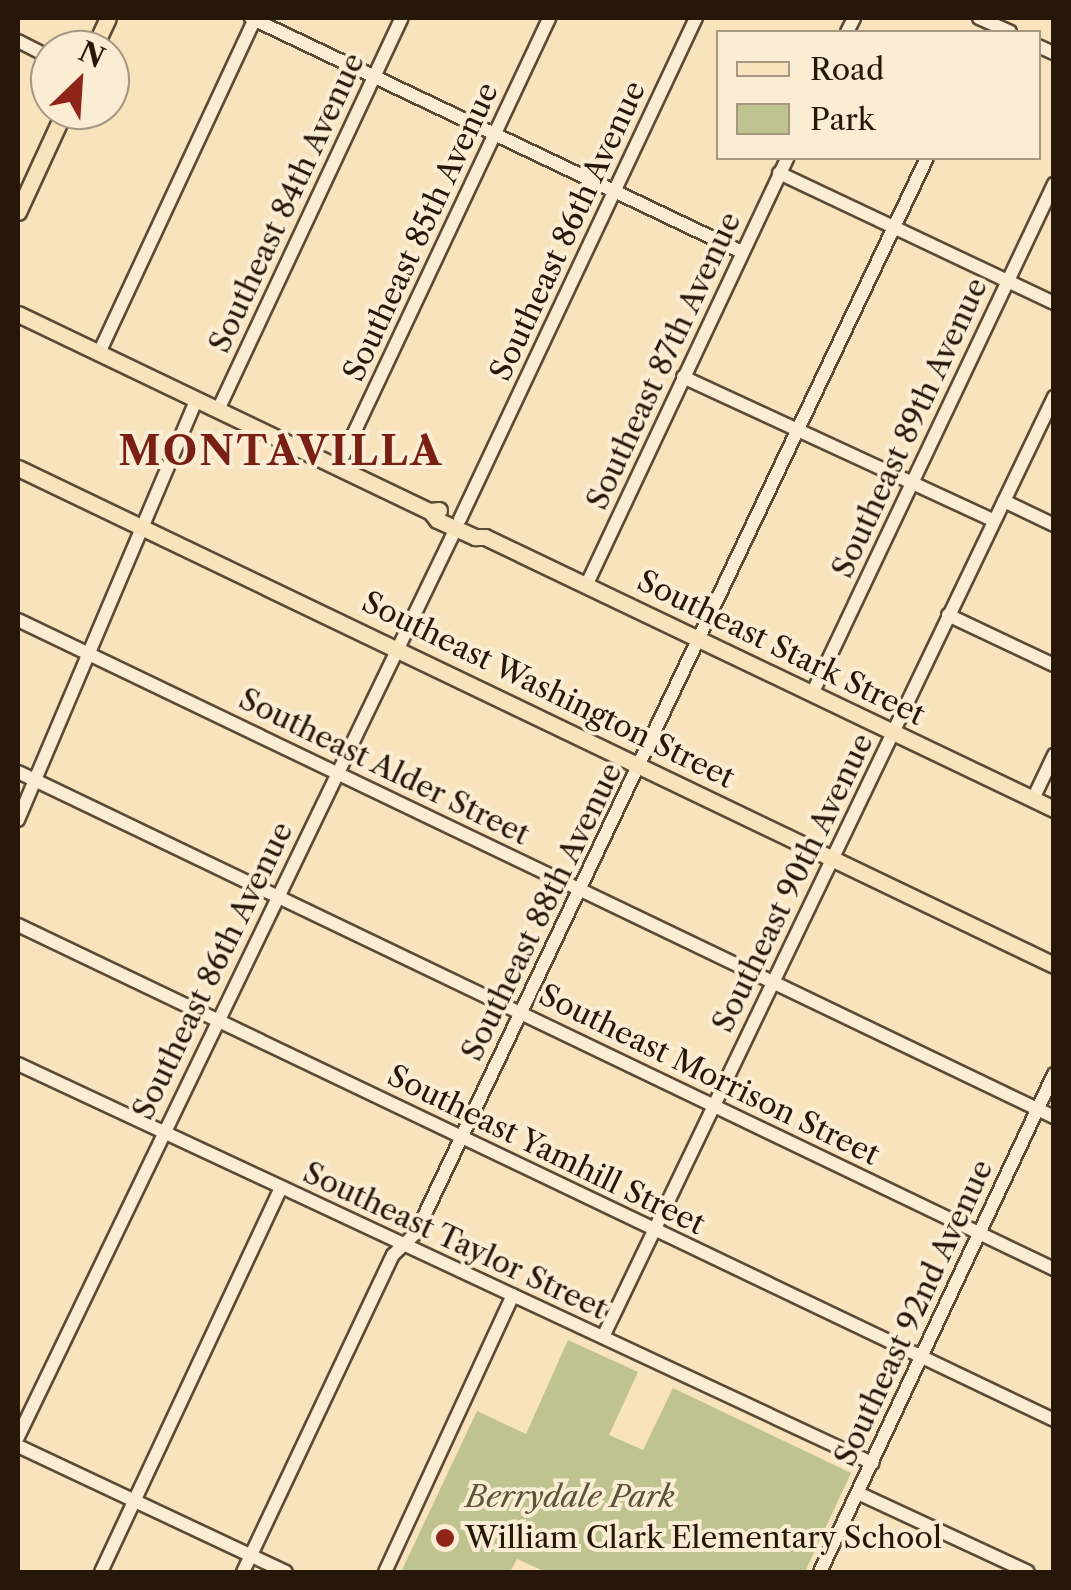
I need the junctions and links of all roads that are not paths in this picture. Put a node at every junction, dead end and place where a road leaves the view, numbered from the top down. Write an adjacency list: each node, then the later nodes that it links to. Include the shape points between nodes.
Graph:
1 (253, 18): 5 (street); 20 (street)
2 (402, 18): 5 (street, Southeast 84th Avenue)
3 (549, 18): 7 (street, Southeast 85th Avenue)
4 (696, 18): 13 (street, Southeast 86th Avenue)
5 (374, 76): 7 (street); 24 (street, Southeast 84th Avenue)
6 (53, 130): 11 (main road)
7 (495, 134): 13 (street); 26 (street, Southeast 85th Avenue)
8 (786, 160): 10 (street, Southeast 87th Avenue)
9 (926, 160): 15 (street, Southeast 88th Avenue)
10 (779, 173): 15 (street); 16 (street, Southeast 87th Avenue)
11 (25, 178): 14 (main road)
12 (1054, 184): 17 (street, Southeast 89th Avenue)
13 (614, 192): 16 (street); 31 (street, Southeast 86th Avenue)
14 (18, 212)
15 (894, 227): 17 (street); 25 (street, Southeast 88th Avenue)
16 (742, 252): 21 (street, Southeast 87th Avenue)
17 (1006, 281): 18 (street); 28 (street, Southeast 89th Avenue)
18 (1054, 304)
19 (18, 314): 20 (main road, Southeast Stark Street)
20 (99, 353): 23 (main road, Southeast Stark Street)
21 (682, 377): 25 (street); 34 (street, Southeast 87th Avenue)
22 (1054, 397): 29 (street, Southeast 90th Avenue)
23 (196, 400): 24 (main road, Southeast Stark Street); 33 (street)
24 (218, 410): 26 (main road, Southeast Stark Street)
25 (798, 430): 28 (street); 37 (street, Southeast 88th Avenue)
26 (338, 467): 31 (main road, Southeast Stark Street, via 430,510 437,520)
27 (18, 468): 33 (main road, Southeast Washington Street)
28 (912, 484): 30 (street); 41 (street, Southeast 89th Avenue)
29 (1004, 501): 30 (street, Southeast 90th Avenue); 32 (street)
30 (993, 520): 35 (street, Southeast 90th Avenue)
31 (458, 524): 34 (main road, Southeast Stark Street); 38 (street, Southeast 86th Avenue)
32 (1054, 525)
33 (142, 528): 38 (main road, Southeast Washington Street); 39 (street)
34 (586, 586): 37 (main road, Southeast Stark Street)
35 (948, 615): 40 (street); 42 (street, Southeast 90th Avenue)
36 (18, 620): 39 (street, Southeast Alder Street)
37 (700, 640): 41 (main road, Southeast Stark Street); 44 (street, Southeast 88th Avenue)
38 (398, 650): 44 (main road, Southeast Washington Street); 46 (street, Southeast 86th Avenue)
39 (88, 654): 46 (street, Southeast Alder Street); 47 (street)
40 (1054, 665)
41 (812, 694): 42 (main road, Southeast Stark Street)
42 (892, 732): 48 (main road, Southeast Stark Street); 51 (street, Southeast 90th Avenue)
43 (1054, 755): 48 (street)
44 (640, 765): 51 (main road, Southeast Washington Street); 52 (street, Southeast 88th Avenue)
45 (18, 772): 47 (street, Southeast Morrison Street)
46 (338, 773): 52 (street, Southeast Alder Street); 53 (street, Southeast 86th Avenue)
47 (34, 780): 50 (street); 53 (street, Southeast Morrison Street)
48 (1033, 799): 49 (main road, Southeast Stark Street)
49 (1054, 809)
50 (18, 820)
51 (833, 857): 55 (main road, Southeast Washington Street); 56 (street, Southeast 90th Avenue)
52 (581, 889): 56 (street, Southeast Alder Street); 57 (street, Southeast 88th Avenue)
53 (280, 897): 57 (street, Southeast Morrison Street); 58 (street, Southeast 86th Avenue)
54 (18, 925): 58 (street, Southeast Yamhill Street)
55 (1054, 964)
56 (774, 982): 61 (street, Southeast 90th Avenue); 62 (street, Southeast Alder Street)
57 (522, 1012): 61 (street, Southeast Morrison Street); 65 (street, Southeast 88th Avenue)
58 (220, 1022): 64 (street, Southeast 86th Avenue); 65 (street, Southeast Yamhill Street)
59 (18, 1064): 64 (street, Southeast Taylor Street)
60 (1054, 1074): 62 (street, Southeast 92nd Avenue)
61 (714, 1105): 67 (street, Southeast 90th Avenue); 68 (street, Southeast Morrison Street)
62 (1038, 1108): 63 (street, Southeast Alder Street); 68 (street, Southeast 92nd Avenue)
63 (1054, 1117)
64 (164, 1132): 66 (street, Southeast Taylor Street); 75 (street, Southeast 86th Avenue)
65 (462, 1137): 67 (street, Southeast Yamhill Street); 69 (street, Southeast 88th Avenue, via 416,1233)
66 (281, 1187): 69 (street, Southeast Taylor Street); 79 (street)
67 (656, 1230): 72 (street, Southeast 90th Avenue); 73 (street, Southeast Yamhill Street)
68 (979, 1234): 70 (street, Southeast Morrison Street); 73 (street, Southeast 92nd Avenue)
69 (404, 1244): 71 (street, Southeast Taylor Street); 80 (street, Southeast 88th Avenue)
70 (1054, 1269)
71 (514, 1295): 72 (street, Southeast Taylor Street); 84 (street)
72 (603, 1337): 77 (street, Southeast Taylor Street)
73 (921, 1358): 74 (street, Southeast Yamhill Street); 77 (street, Southeast 92nd Avenue)
74 (1054, 1420)
75 (18, 1437)
76 (18, 1446): 79 (street)
77 (872, 1462): 78 (street, Southeast 92nd Avenue)
78 (858, 1493): 85 (street, Southeast 92nd Avenue); 86 (street)
79 (134, 1501): 80 (street); 81 (street)
80 (251, 1556): 82 (street, Southeast 88th Avenue); 83 (street)
81 (101, 1572)
82 (243, 1572)
83 (286, 1572)
84 (385, 1572)
85 (820, 1572)
86 (1028, 1572)

